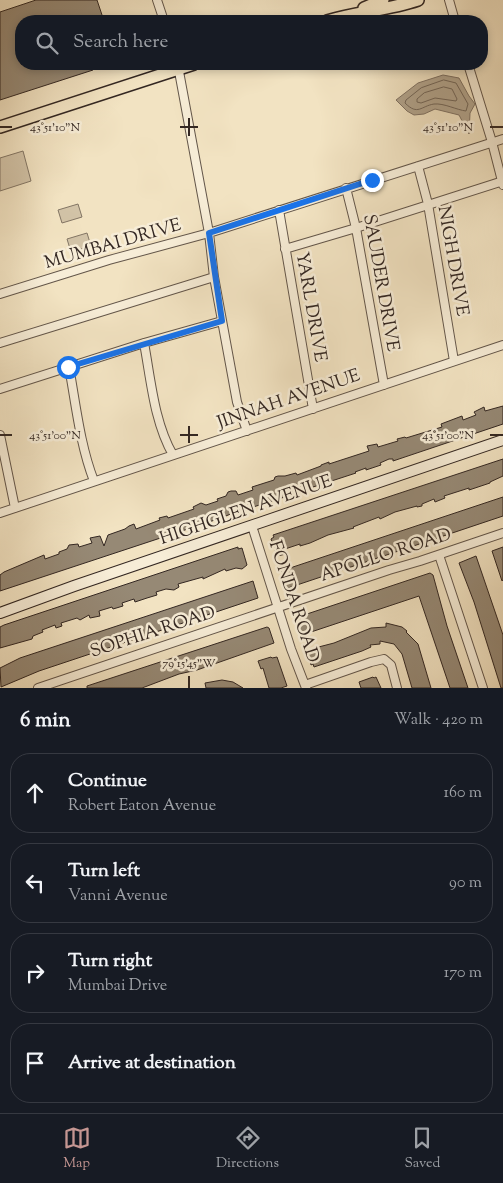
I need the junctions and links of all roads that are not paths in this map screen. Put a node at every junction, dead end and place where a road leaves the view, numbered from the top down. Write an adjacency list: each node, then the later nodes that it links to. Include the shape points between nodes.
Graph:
1 (157, 0): 5 (street)
2 (383, 0): 6 (main road)
3 (418, 0): 7 (main road)
4 (449, 0): 8 (street)
5 (162, 15)
6 (346, 15)
7 (353, 15)
8 (453, 15)
9 (167, 70): 12 (main road)
10 (179, 70): 21 (street)
11 (470, 70): 14 (street)
12 (0, 128)
13 (503, 139): 14 (street, MUMBAI DRIVE)
14 (492, 142): 15 (street, MUMBAI DRIVE); 16 (street)
15 (418, 166): 17 (street, MUMBAI DRIVE); 18 (street, NIGH DRIVE)
16 (503, 183): 18 (street)
17 (346, 188): 19 (street, MUMBAI DRIVE); 20 (street, SAUDER DRIVE)
18 (428, 204): 20 (street); 29 (street, NIGH DRIVE)
19 (279, 210): 21 (street, MUMBAI DRIVE); 22 (street, YARL DRIVE)
20 (356, 228): 22 (street); 31 (street, SAUDER DRIVE)
21 (209, 233): 23 (street); 24 (street, MUMBAI DRIVE)
22 (285, 249): 33 (street, YARL DRIVE)
23 (214, 277): 25 (street); 26 (street)
24 (0, 294)
25 (222, 321): 27 (street); 34 (street, via 237,402)
26 (0, 343)
27 (144, 343): 30 (street); 37 (street, via 157,414)
28 (503, 345): 29 (street, JINNAH AVENUE)
29 (454, 361): 31 (street, JINNAH AVENUE)
30 (68, 367): 32 (street); 38 (street)
31 (384, 384): 33 (street, JINNAH AVENUE)
32 (0, 389)
33 (313, 409): 34 (street, JINNAH AVENUE)
34 (247, 431): 37 (street, JINNAH AVENUE)
35 (0, 436): 39 (street)
36 (503, 440): 41 (street, HIGHGLEN AVENUE)
37 (172, 455): 38 (street, JINNAH AVENUE)
38 (94, 481): 39 (street, JINNAH AVENUE)
39 (15, 508): 40 (street, JINNAH AVENUE)
40 (0, 513)
41 (252, 526): 44 (street, FONDA ROAD); 45 (street, HIGHGLEN AVENUE)
42 (503, 533): 43 (street, APOLLO ROAD)
43 (439, 555): 44 (street, APOLLO ROAD); 49 (street)
44 (278, 608): 46 (street, FONDA ROAD); 47 (street, SOPHIA ROAD)
45 (0, 613)
46 (305, 687): 48 (street, via 384,659 391,665)
47 (38, 688)
48 (397, 688)
49 (483, 688)

